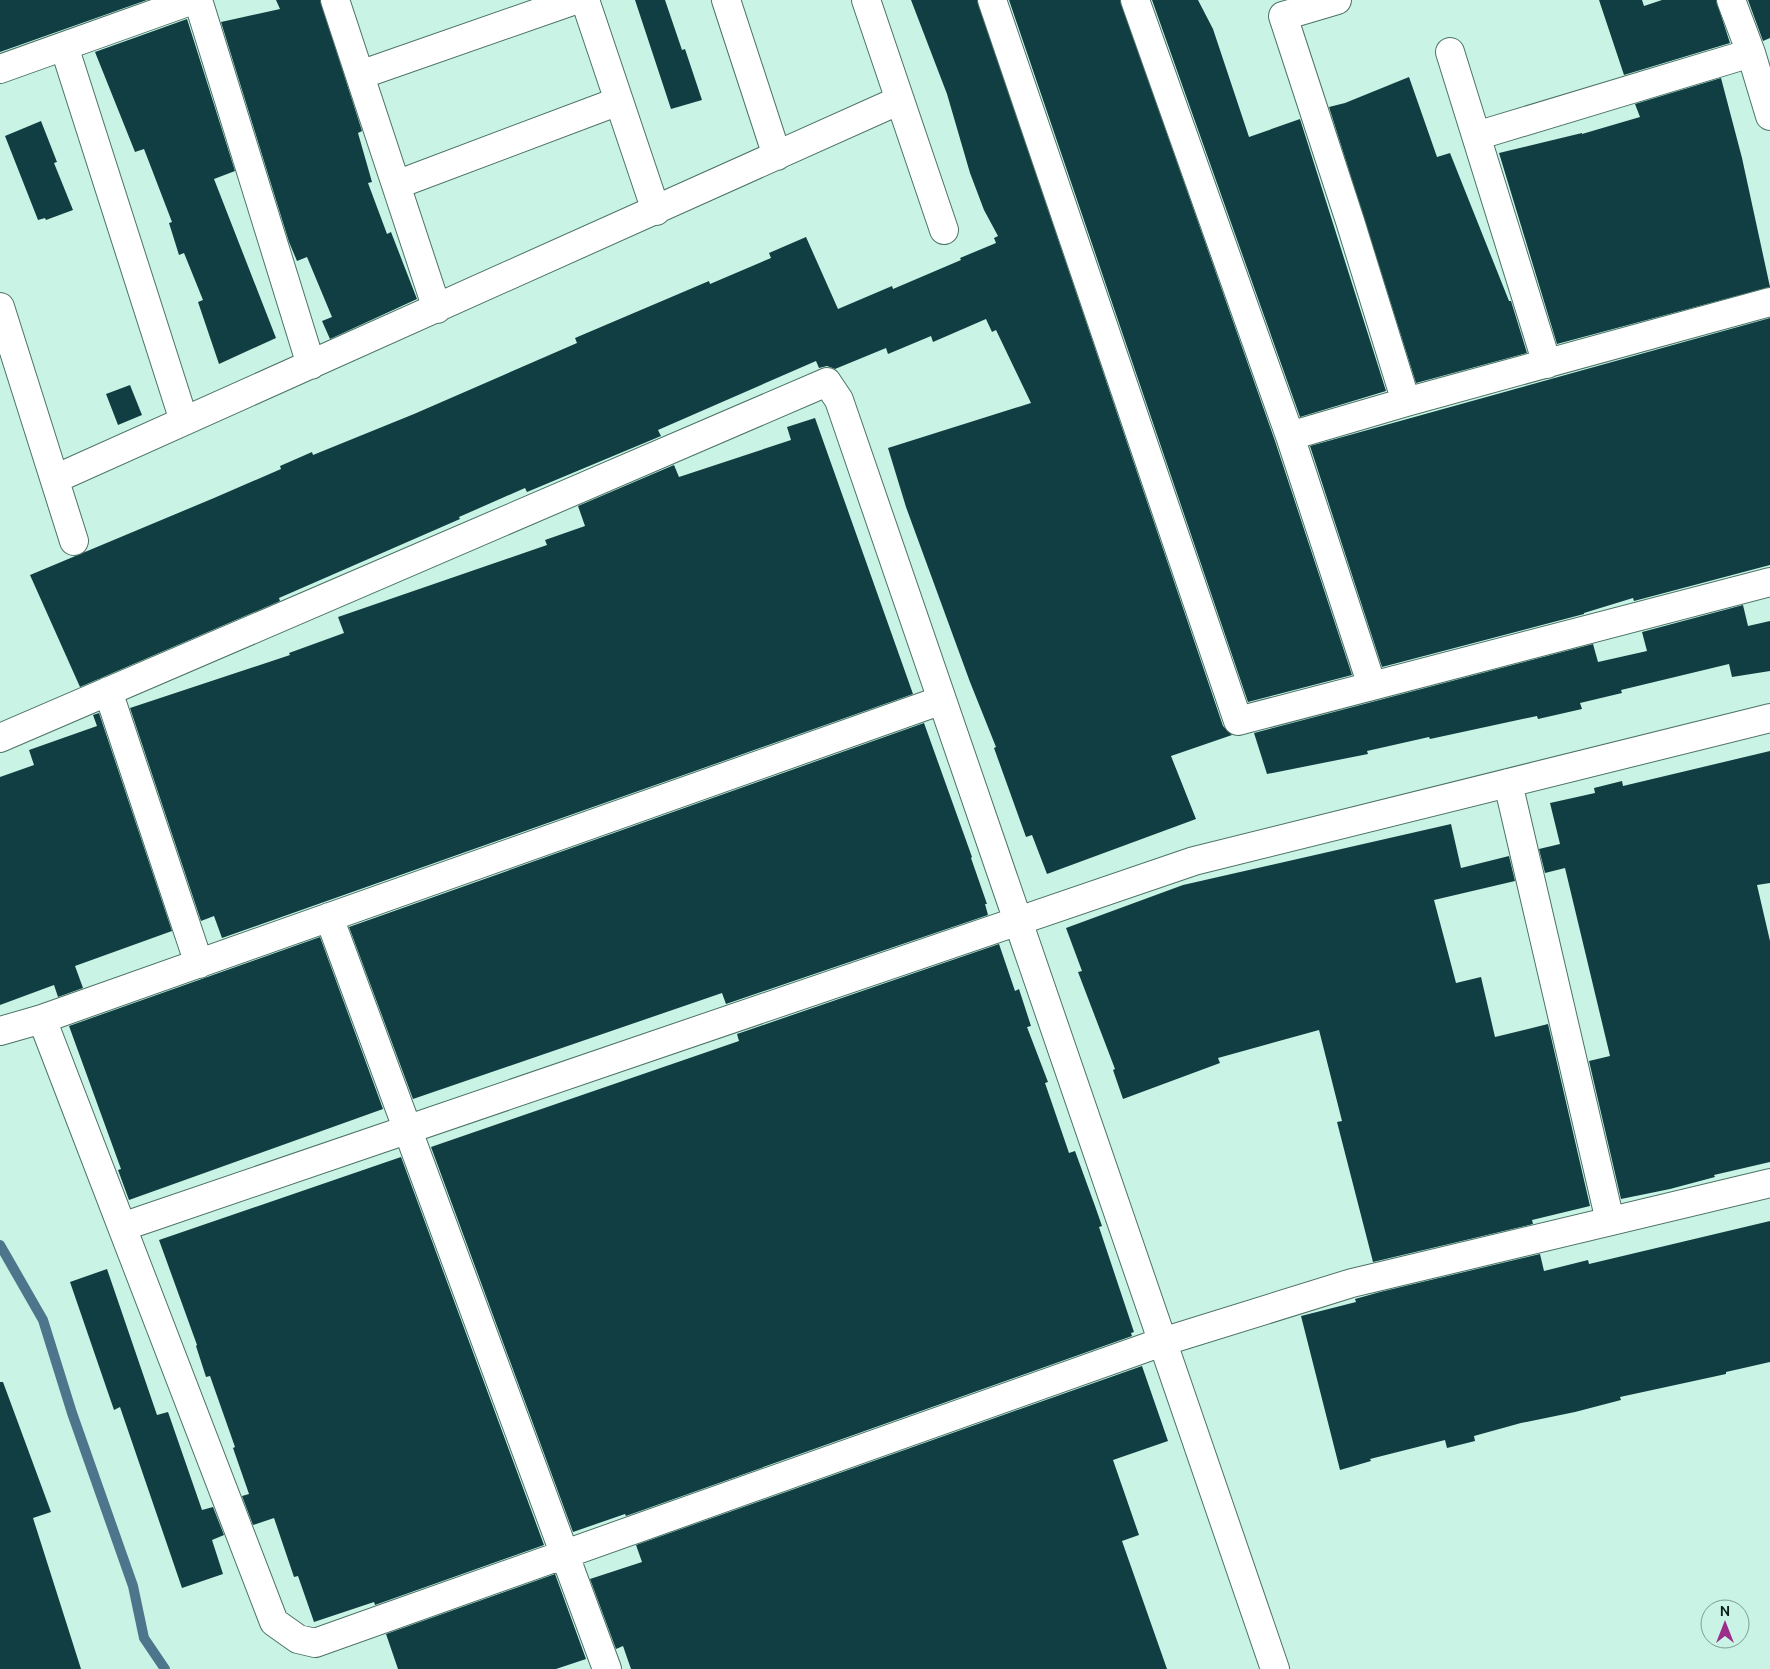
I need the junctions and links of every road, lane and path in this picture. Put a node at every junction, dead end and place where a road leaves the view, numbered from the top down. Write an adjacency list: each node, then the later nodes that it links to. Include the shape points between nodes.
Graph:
1 (193, 0): 12 (street)
2 (198, 0): 29 (street)
3 (335, 0): 16 (street)
4 (575, 0): 16 (street)
5 (585, 0): 18 (street)
6 (726, 0): 21 (street)
7 (866, 0): 17 (street)
8 (992, 0): 36 (street, via 1238,721)
9 (1135, 0): 32 (street)
10 (1731, 0): 14 (street)
11 (1332, 1): 30 (street, via 1283,16)
12 (64, 46): 15 (street); 31 (street)
13 (1450, 52): 20 (street)
14 (1751, 53): 19 (street); 20 (street)
15 (0, 69)
16 (360, 75): 22 (street)
17 (900, 100): 21 (street); 24 (street)
18 (619, 101): 22 (street); 23 (street)
19 (1770, 116)
20 (1476, 136): 28 (street)
21 (777, 156): 23 (street)
22 (396, 185): 27 (street)
23 (656, 211): 27 (street)
24 (944, 230)
25 (1770, 302): 28 (street)
26 (0, 307): 33 (street)
27 (437, 309): 29 (street)
28 (1547, 364): 30 (street)
29 (311, 365): 31 (street)
30 (1406, 402): 32 (street)
31 (184, 421): 33 (street)
32 (1290, 436): 36 (street)
33 (55, 479): 34 (street)
34 (74, 541)
35 (1770, 582): 36 (street)
36 (1372, 686)
37 (108, 691): 38 (street, via 827,382 839,400); 40 (street); 44 (street)
38 (942, 700): 42 (street); 43 (street)
39 (1770, 718): 41 (street)
40 (0, 738)
41 (1508, 783): 43 (street, via 1194,861); 49 (street)
42 (329, 918): 44 (street); 47 (street)
43 (1018, 921): 47 (street); 51 (street)
44 (199, 964): 45 (street)
45 (42, 1019): 46 (street); 50 (street)
46 (0, 1031)
47 (407, 1130): 50 (street); 52 (street)
48 (1770, 1183): 49 (street)
49 (1610, 1221): 51 (street, via 1352,1283)
50 (122, 1227): 52 (street, via 274,1622 287,1633 315,1643)
51 (1162, 1342): 52 (street); 54 (street)
52 (564, 1555): 53 (street)
53 (607, 1669)
54 (1275, 1669)

